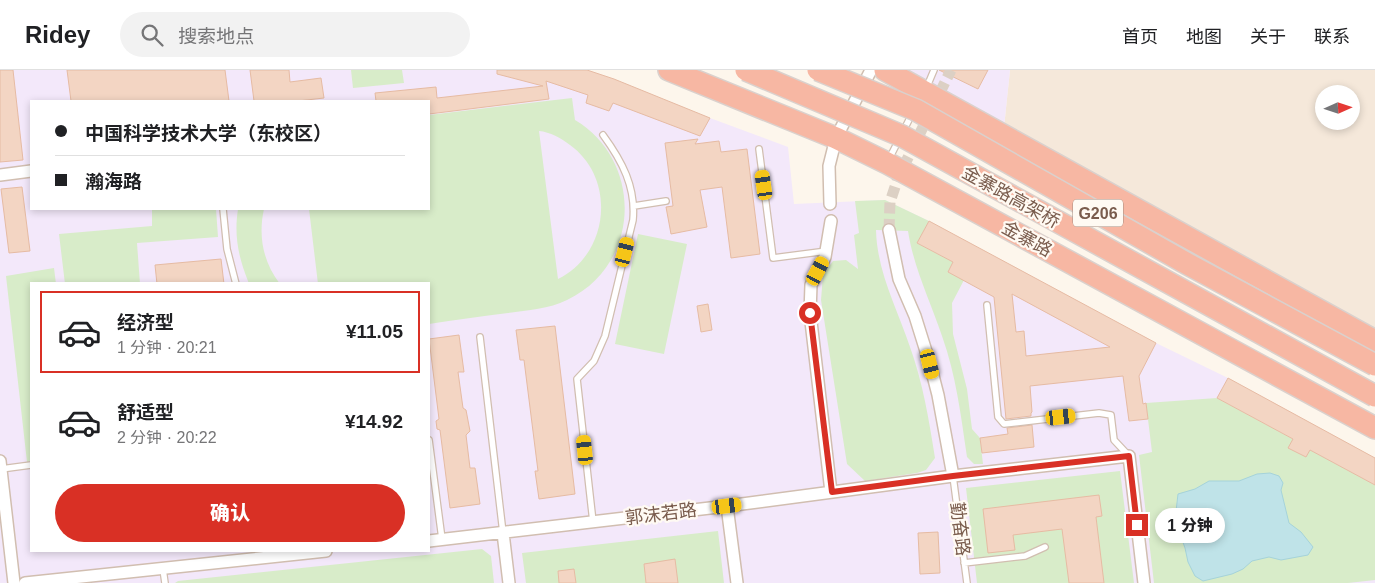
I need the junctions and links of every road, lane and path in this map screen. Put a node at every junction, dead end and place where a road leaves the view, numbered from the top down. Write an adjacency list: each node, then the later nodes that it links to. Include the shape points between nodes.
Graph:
1 (669, 70): 9 (highway, 金寨路)
2 (746, 70): 26 (highway, 金寨路高架桥, bridge, via 902,136)
3 (818, 70): 25 (highway, 金寨路高架桥 / G206, bridge, via 916,110 1184,262)
4 (871, 70): 9 (street)
5 (885, 70): 7 (highway)
6 (934, 70): 7 (lane)
7 (924, 92): 11 (lane); 24 (highway)
8 (603, 135): 16 (lane, via 618,156 628,179)
9 (836, 138): 11 (highway, 金寨路); 15 (street, via 829,166)
10 (759, 149): 20 (lane, via 773,258)
11 (887, 162): 27 (highway, 金寨路)
12 (30, 171): 13 (street)
13 (0, 175)
14 (666, 201): 16 (lane)
15 (830, 204)
16 (634, 206): 35 (lane, via 605,336 594,361 578,379)
17 (223, 210): 21 (lane, via 227,249)
18 (832, 220): 20 (street)
19 (890, 230): 32 (street, via 899,279 915,316 938,395)
20 (827, 251): 33 (street, via 811,285 810,313)
21 (235, 282)
22 (987, 305): 29 (lane, via 998,416 1004,424 1099,413 1111,415 1114,440)
23 (480, 337): 36 (lane)
24 (1375, 341)
25 (1375, 365)
26 (1375, 396)
27 (1375, 428)
28 (430, 448): 37 (lane)
29 (1129, 456): 32 (street, 郭沫若路); 51 (street)
30 (30, 464): 31 (lane)
31 (0, 465): 45 (street)
32 (953, 476): 33 (street, 郭沫若路); 42 (lane, 勤奋路)
33 (832, 492): 34 (street, 郭沫若路)
34 (727, 506): 35 (street, 郭沫若路); 49 (street)
35 (593, 522): 36 (street, 郭沫若路)
36 (503, 533): 37 (street, 郭沫若路); 48 (street)
37 (442, 539): 38 (street, 郭沫若路)
38 (430, 541)
39 (1045, 547): 42 (lane, via 1025,556)
40 (306, 552): 41 (street)
41 (285, 553): 43 (street)
42 (964, 563): 50 (lane, 勤奋路)
43 (163, 569): 44 (street); 47 (lane)
44 (114, 578): 46 (street)
45 (14, 583)
46 (25, 583)
47 (165, 583)
48 (509, 583)
49 (737, 583)
50 (966, 583)
51 (1144, 583)

